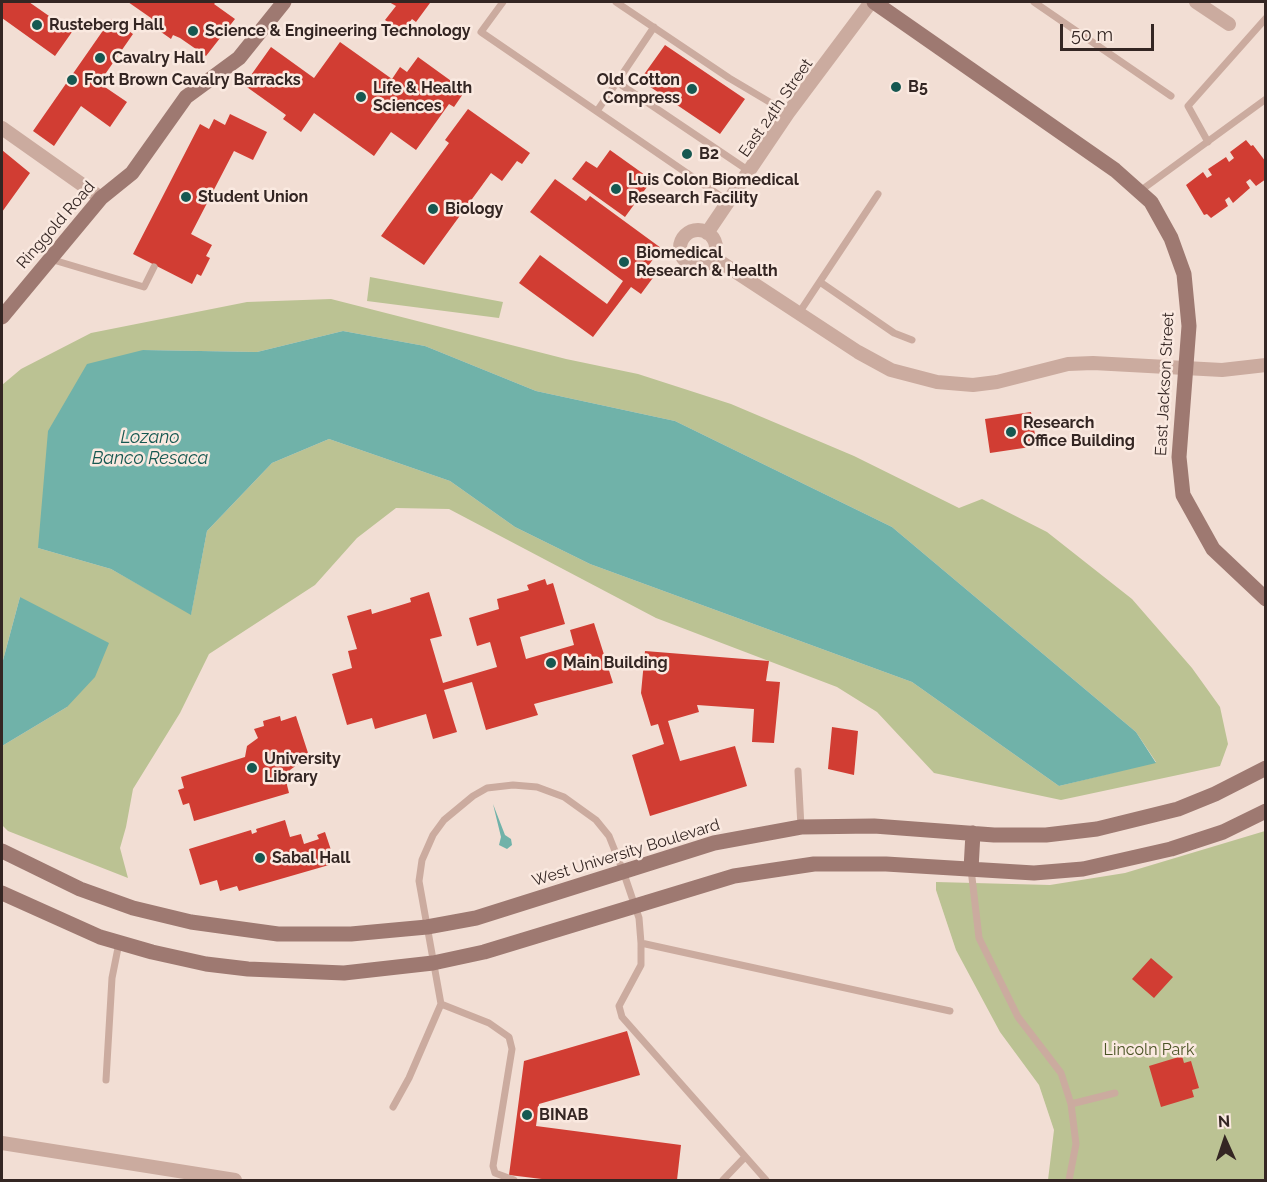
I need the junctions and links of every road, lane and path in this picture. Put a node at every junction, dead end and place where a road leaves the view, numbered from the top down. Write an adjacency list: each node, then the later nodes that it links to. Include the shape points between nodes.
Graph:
1 (284, 2): 20 (main road, Ringgold Road, via 239,58 186,97 132,173)
2 (502, 2): 13 (lane, via 481,32)
3 (616, 2): 9 (lane)
4 (872, 2): 14 (street, East 24th Street); 18 (main road, East Jackson Street, via 1116,170)
5 (1034, 2): 11 (lane)
6 (1196, 2): 8 (street)
7 (1266, 18): 16 (lane, via 1188,106)
8 (1229, 24)
9 (654, 27): 10 (lane); 14 (lane)
10 (617, 81): 13 (lane); 17 (lane)
11 (1172, 96)
12 (1266, 99): 16 (lane)
13 (597, 111): 21 (lane)
14 (788, 113): 17 (street, East 24th Street)
15 (2, 128): 20 (street)
16 (1208, 142): 18 (lane)
17 (751, 171): 21 (street, East 24th Street)
18 (1140, 191): 31 (main road, East Jackson Street, via 1151,202 1184,274 1189,326)
19 (878, 194): 26 (lane)
20 (101, 198): 24 (main road, Ringgold Road)
21 (729, 202): 22 (street, East 24th Street)
22 (707, 232): 23 (street, via 715,243); 23 (street, via 696,230 686,234 680,250 684,260 694,265 705,264)
23 (713, 257): 27 (street)
24 (50, 259): 25 (lane, via 144,287); 28 (main road, Ringgold Road)
25 (154, 267)
26 (820, 282): 27 (lane); 29 (lane, via 894,333)
27 (799, 313): 31 (street, via 891,370 937,382 997,382 1068,364)
28 (2, 317)
29 (912, 340)
30 (1266, 365): 31 (street, via 1222,370)
31 (1186, 367): 32 (main road, East Jackson Street, via 1179,457 1183,495 1213,549)
32 (1266, 599)
33 (1266, 768): 37 (main road, West University Boulevard, via 1215,794 1136,821 1046,835)
34 (798, 771): 36 (lane)
35 (1266, 812): 39 (main road, via 1223,832 1117,863 1034,873)
36 (801, 827): 37 (main road, West University Boulevard, via 874,825); 40 (main road, West University Boulevard, via 714,843)
37 (973, 833): 39 (main road)
38 (2, 850): 43 (main road, West University Boulevard, via 107,899 200,924 319,935)
39 (971, 869): 42 (main road, via 814,864 734,876); 51 (lane, via 979,938 1018,1017 1061,1073)
40 (623, 871): 42 (lane); 43 (main road, West University Boulevard, via 476,918); 43 (lane, via 609,836 578,805 537,787 488,788 460,806 433,835 422,860 419,881)
41 (2, 893): 44 (main road)
42 (635, 906): 45 (lane); 46 (main road, via 484,952)
43 (427, 927): 46 (lane)
44 (119, 943): 46 (main road, via 206,964 291,972 344,973); 49 (lane, via 112,978)
45 (641, 943): 48 (lane); 54 (lane, via 641,965 619,1006 622,1017)
46 (433, 963): 47 (lane)
47 (441, 1004): 52 (lane); 56 (lane, via 489,1023 509,1036 512,1049 493,1166 495,1173)
48 (950, 1011)
49 (106, 1080)
50 (1115, 1093): 51 (lane)
51 (1071, 1104): 59 (lane, via 1076,1144)
52 (393, 1107)
53 (2, 1143): 55 (street)
54 (745, 1157): 57 (lane); 58 (lane)
55 (235, 1180)
56 (514, 1180)
57 (723, 1180)
58 (766, 1180)
59 (1070, 1180)

